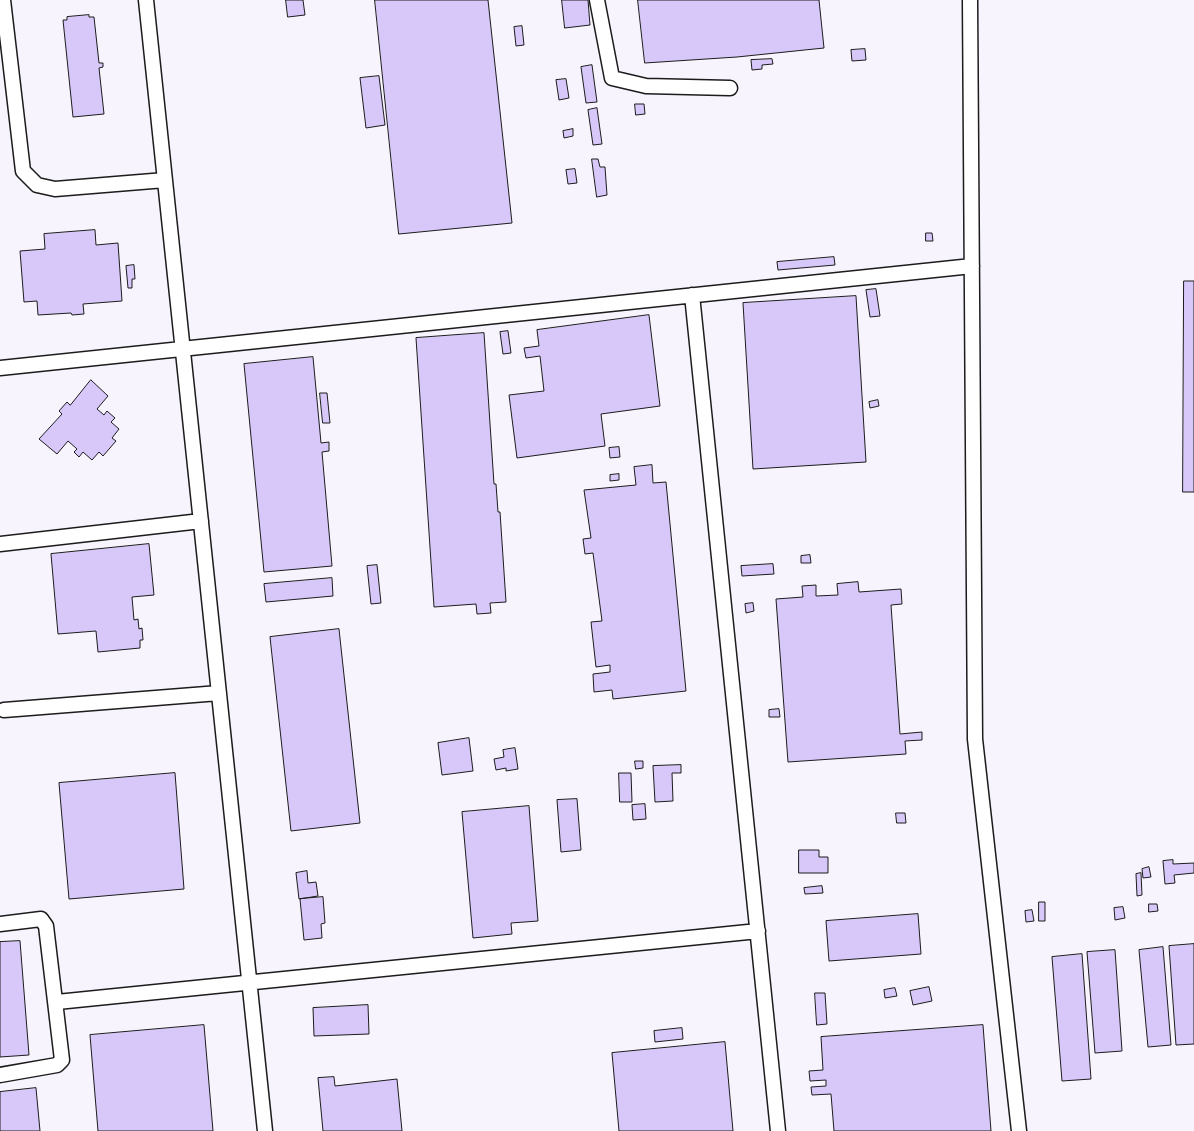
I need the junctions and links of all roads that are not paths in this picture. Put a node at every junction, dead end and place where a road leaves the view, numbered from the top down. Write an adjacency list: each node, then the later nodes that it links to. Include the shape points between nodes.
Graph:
1 (3, 0): 6 (street, via 23,171 37,185 55,189)
2 (146, 0): 6 (street)
3 (597, 0): 5 (street, via 612,78 646,86)
4 (970, 0): 7 (street)
5 (730, 88)
6 (165, 180): 9 (street)
7 (972, 266): 8 (street); 22 (street, via 975,739)
8 (692, 296): 9 (street); 16 (street)
9 (183, 349): 10 (street); 11 (street)
10 (0, 368)
11 (201, 521): 12 (street); 13 (street)
12 (0, 544)
13 (219, 694): 14 (street); 17 (street)
14 (4, 710)
15 (0, 924): 18 (street, via 41,919 46,926)
16 (758, 931): 17 (street); 21 (street)
17 (249, 982): 18 (street); 20 (street)
18 (57, 1002): 19 (street, via 62,1060 57,1066)
19 (0, 1075)
20 (265, 1131)
21 (778, 1131)
22 (1019, 1131)

